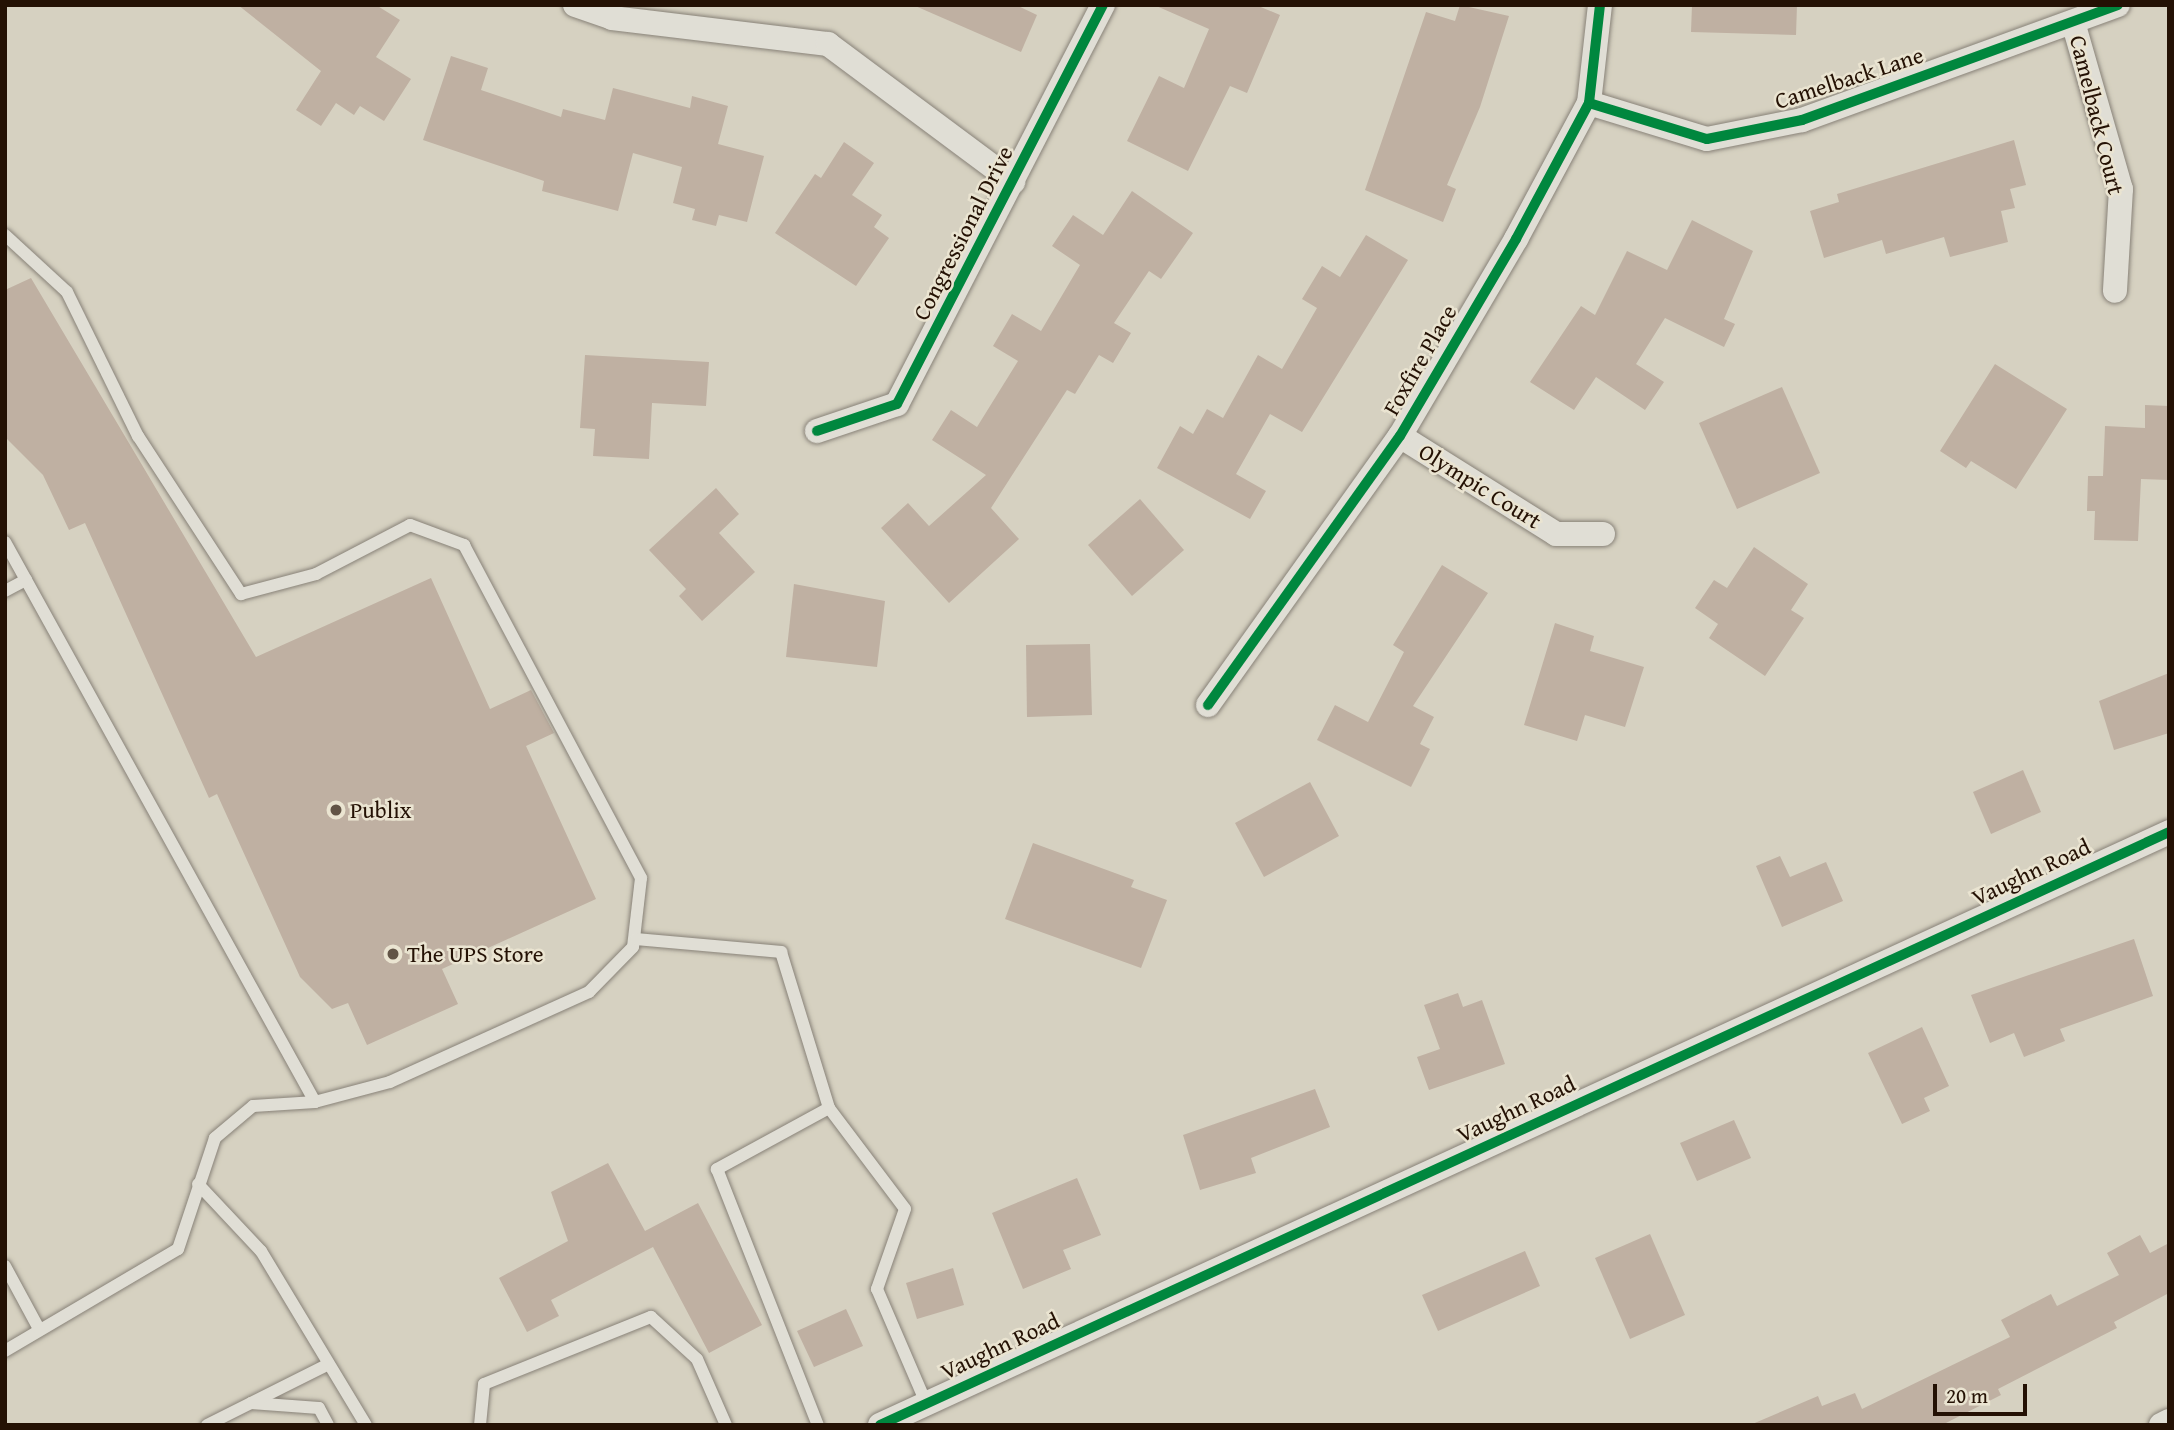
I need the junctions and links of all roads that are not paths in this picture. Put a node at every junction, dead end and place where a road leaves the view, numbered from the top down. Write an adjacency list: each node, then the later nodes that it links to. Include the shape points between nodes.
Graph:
1 (575, 5): 7 (street, via 612,18 828,44)
2 (1103, 5): 7 (street, Congressional Drive)
3 (1600, 5): 6 (street, Foxfire Place)
4 (2118, 5): 5 (street, Camelback Lane)
5 (2073, 22): 6 (street, Camelback Lane, via 1802,120 1707,139); 9 (street, Camelback Court, via 2121,189)
6 (1589, 103): 11 (street, Foxfire Place)
7 (1013, 182): 10 (street, Congressional Drive, via 897,404)
8 (5, 235): 18 (lane, via 67,292 138,436 241,594 316,574 410,525 464,545 641,878)
9 (2115, 291)
10 (817, 430)
11 (1400, 436): 12 (street, Olympic Court, via 1556,534); 16 (street, Foxfire Place)
12 (1602, 534)
13 (5, 542): 14 (lane)
14 (26, 580): 15 (lane); 19 (lane)
15 (5, 591)
16 (1208, 705)
17 (2169, 832): 27 (street, Vaughn Road)
18 (636, 939): 19 (lane, via 589,992 390,1082); 20 (lane, via 782,952)
19 (315, 1102): 21 (lane, via 253,1106 215,1138)
20 (829, 1108): 27 (lane, via 905,1209 877,1289); 34 (lane, via 716,1169)
21 (198, 1184): 23 (lane, via 178,1249); 25 (lane, via 261,1251)
22 (5, 1266): 23 (lane)
23 (39, 1329): 24 (lane)
24 (5, 1351)
25 (329, 1364): 26 (lane); 31 (lane)
26 (251, 1403): 29 (lane); 30 (lane, via 319,1408)
27 (926, 1403): 35 (street, Vaughn Road)
28 (2169, 1421): 36 (street)
29 (207, 1425)
30 (328, 1425)
31 (366, 1425)
32 (480, 1425): 33 (lane, via 484,1384 651,1317 696,1359)
33 (726, 1425)
34 (817, 1425)
35 (880, 1425)
36 (2161, 1425)

